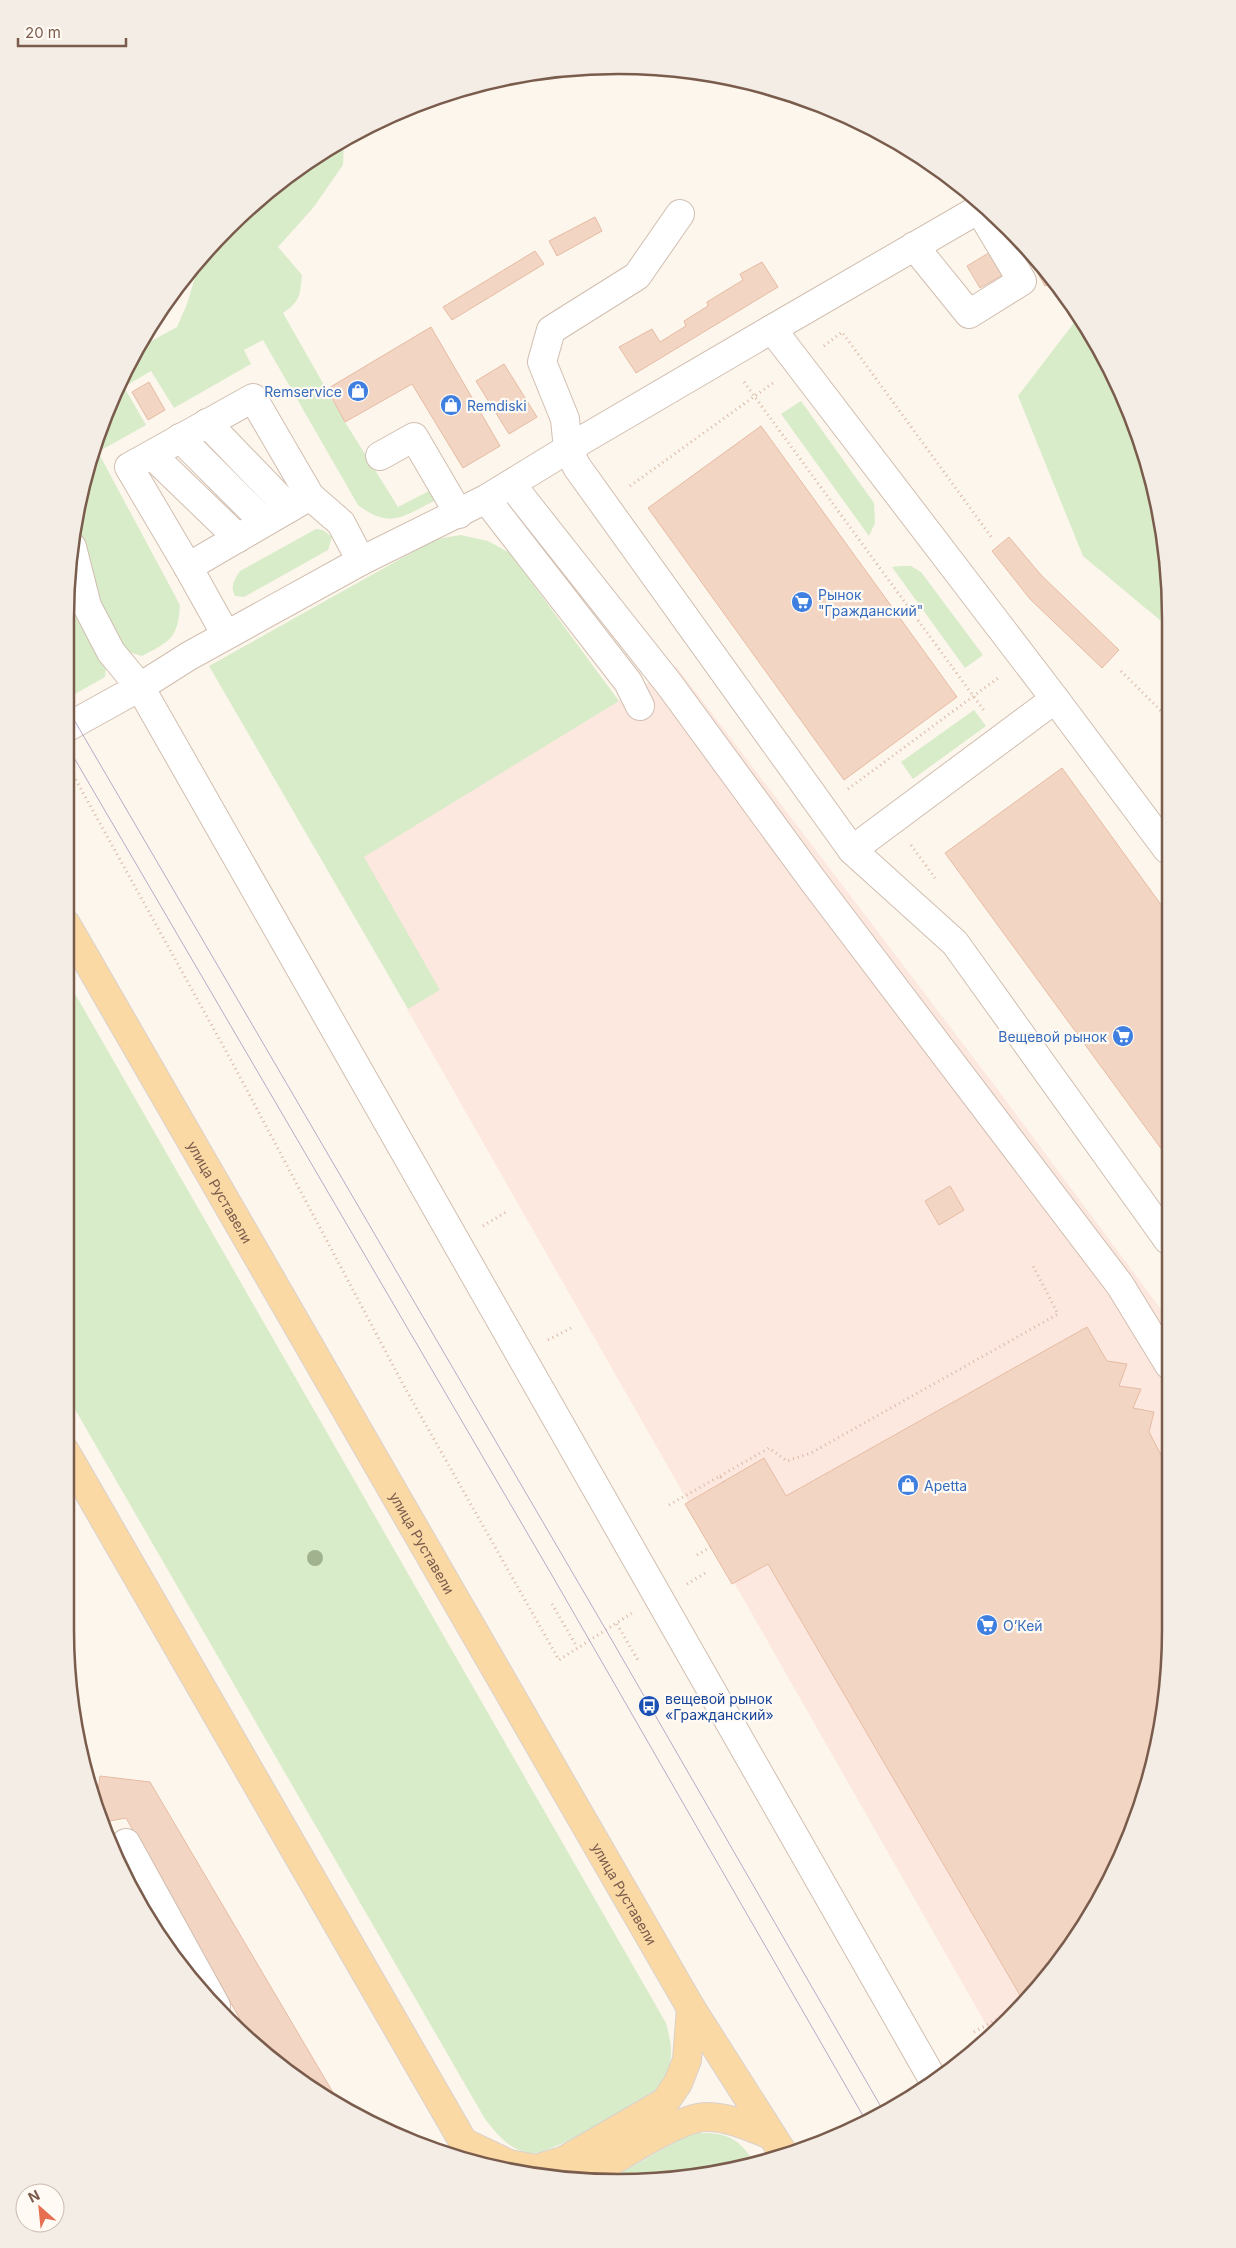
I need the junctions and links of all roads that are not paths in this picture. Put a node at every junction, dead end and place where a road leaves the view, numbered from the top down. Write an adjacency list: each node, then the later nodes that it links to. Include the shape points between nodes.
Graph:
1 (680, 214): 6 (street, via 637,276 551,330 542,362 565,419)
2 (914, 246): 3 (street)
3 (772, 329): 6 (street); 20 (street)
4 (207, 423): 5 (street); 11 (street); 11 (street, via 253,398)
5 (180, 438): 7 (street); 13 (street)
6 (568, 449): 9 (street); 24 (street, via 577,467)
7 (152, 455): 14 (street); 17 (street, via 129,468)
8 (380, 456): 12 (street, via 414,437)
9 (511, 484): 10 (street); 27 (street, via 669,684 814,882 1120,1284)
10 (486, 499): 12 (street); 21 (street, via 628,682)
11 (300, 502): 13 (street); 15 (street, via 341,523)
12 (459, 514): 15 (street)
13 (264, 522): 14 (street)
14 (238, 538): 17 (street)
15 (361, 561): 18 (street)
16 (77, 564): 19 (street, via 88,606 111,652)
17 (188, 566): 18 (street)
18 (226, 635): 19 (street)
19 (140, 687): 22 (street); 32 (street)
20 (1055, 699): 23 (street); 24 (street)
21 (640, 706)
22 (74, 724)
23 (1162, 842)
24 (852, 850): 26 (street, via 955,943)
25 (74, 938): 31 (main road, улица Руставели)
26 (1162, 1232)
27 (1162, 1353)
28 (74, 1467): 34 (main road)
29 (126, 1843): 30 (street)
30 (202, 1980)
31 (691, 2008): 33 (main road, улица Руставели); 36 (main road, via 687,2060 678,2083 665,2102 563,2161)
32 (930, 2076)
33 (778, 2145): 37 (main road, via 727,2120 704,2117 680,2123)
34 (469, 2153): 35 (main road)
35 (494, 2160)
36 (531, 2167)
37 (592, 2173)

